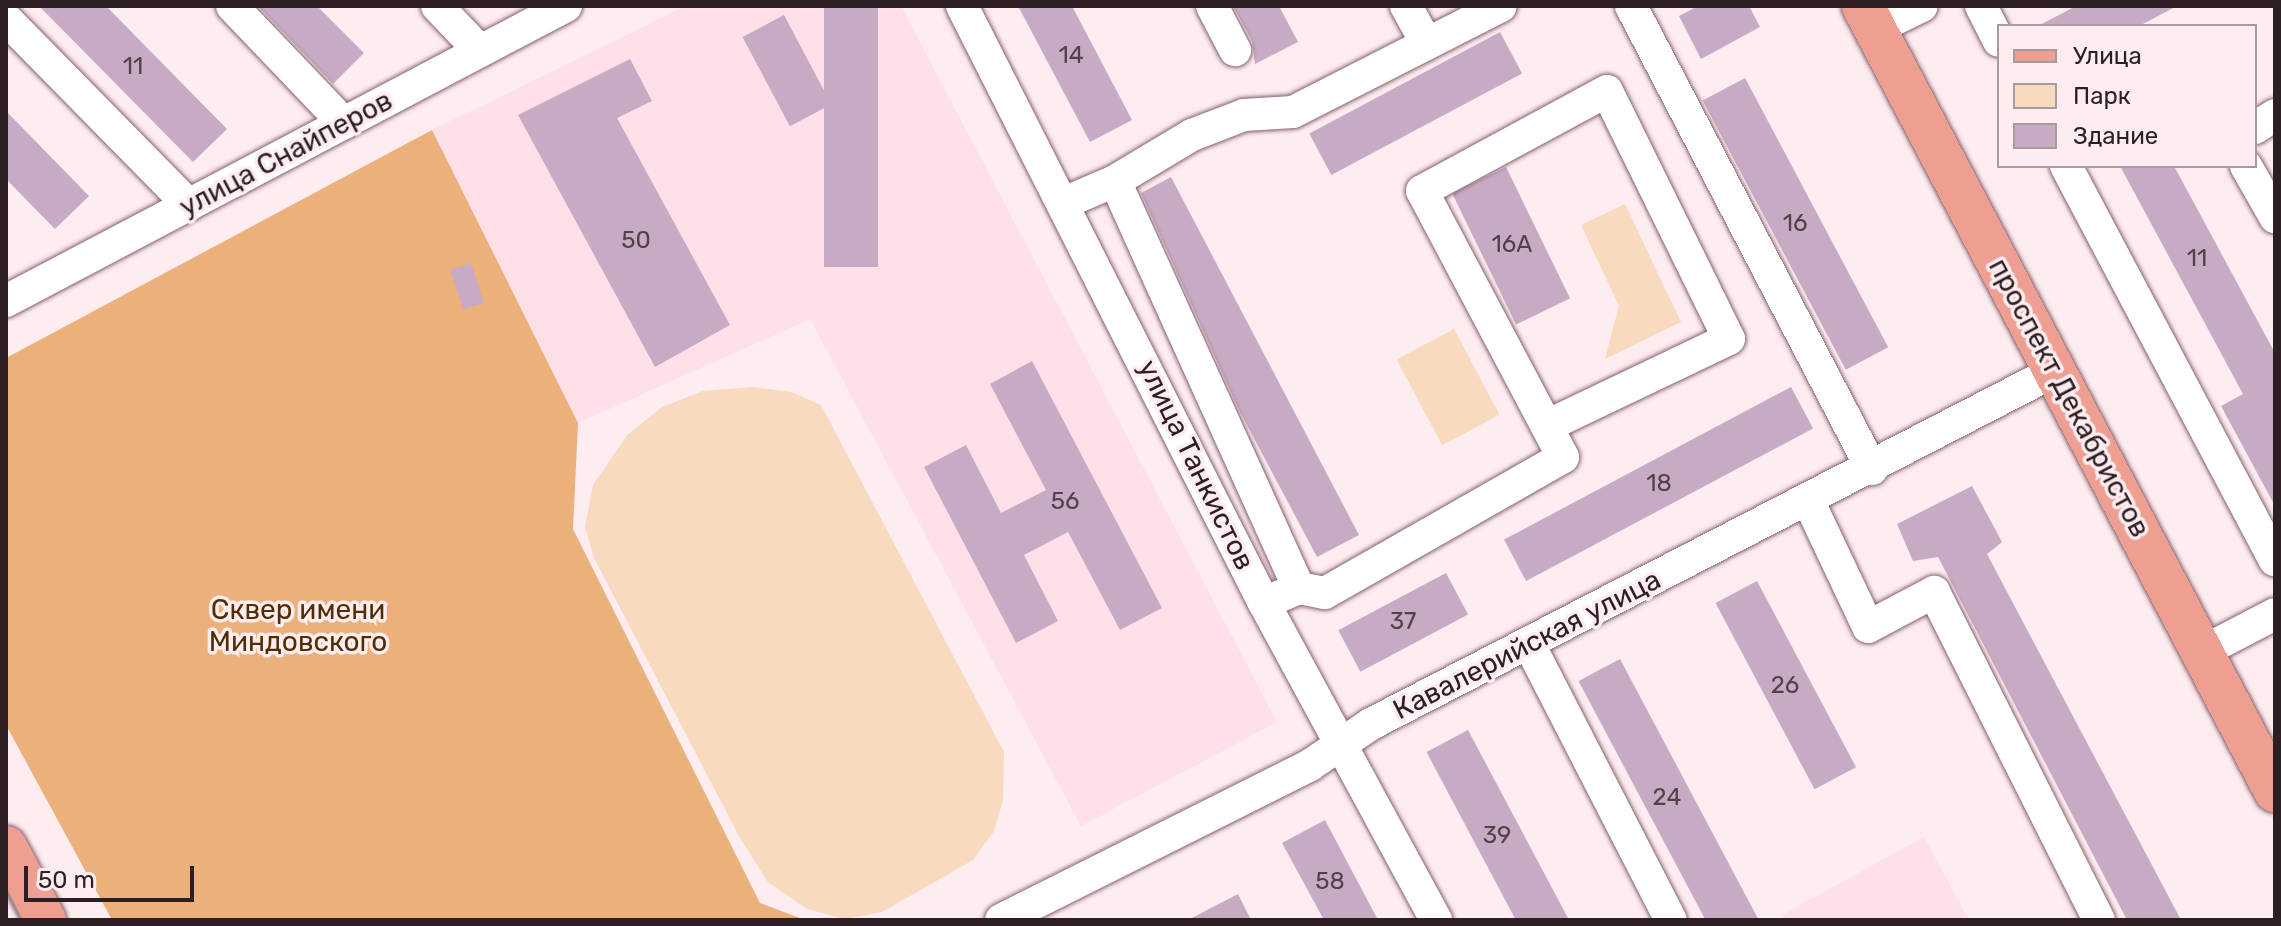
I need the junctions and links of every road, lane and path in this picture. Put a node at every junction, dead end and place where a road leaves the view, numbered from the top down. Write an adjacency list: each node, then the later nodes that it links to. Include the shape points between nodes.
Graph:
1 (232, 6): 18 (street)
2 (437, 6): 16 (street)
3 (566, 6): 16 (street, улица Снайперов)
4 (962, 6): 23 (street, улица Танкистов)
5 (1212, 6): 15 (street)
6 (1406, 6): 14 (street)
7 (1501, 6): 14 (street)
8 (1631, 6): 29 (street)
9 (1922, 6): 11 (street)
10 (1982, 6): 13 (street)
11 (1869, 18): 27 (main road, проспект Декабристов)
12 (6, 19): 24 (street)
13 (1997, 37)
14 (1427, 44): 22 (street, via 1293,112 1244,115 1192,135)
15 (1235, 50)
16 (480, 51): 18 (street, улица Снайперов)
17 (2275, 115): 19 (street)
18 (344, 123): 24 (street, улица Снайперов)
19 (2257, 127)
20 (2067, 168): 31 (street)
21 (2247, 168): 25 (street)
22 (1115, 181): 23 (street); 32 (street)
23 (1066, 202): 33 (street, улица Танкистов)
24 (189, 205): 26 (street, улица Снайперов)
25 (2275, 217)
26 (6, 301)
27 (2055, 371): 29 (street, Кавалерийская улица); 36 (main road, проспект Декабристов)
28 (1547, 426): 28 (street, via 1422,191 1607,91 1729,339); 32 (street, via 1563,457 1325,593)
29 (1872, 469): 30 (street, Кавалерийская улица)
30 (1809, 502): 35 (street, Кавалерийская улица); 44 (street, via 1868,627 1934,592)
31 (2275, 560)
32 (1299, 588): 33 (street)
33 (1264, 603): 37 (street, улица Танкистов)
34 (2275, 614): 36 (street)
35 (1529, 644): 37 (street, Кавалерийская улица); 43 (street)
36 (2202, 652): 38 (main road, проспект Декабристов)
37 (1340, 743): 40 (street, Кавалерийская улица, via 1310,765); 42 (street, улица Танкистов)
38 (2275, 791)
39 (6, 847): 41 (main road)
40 (1016, 916)
41 (45, 920)
42 (1436, 920)
43 (1671, 920)
44 (2099, 920)

